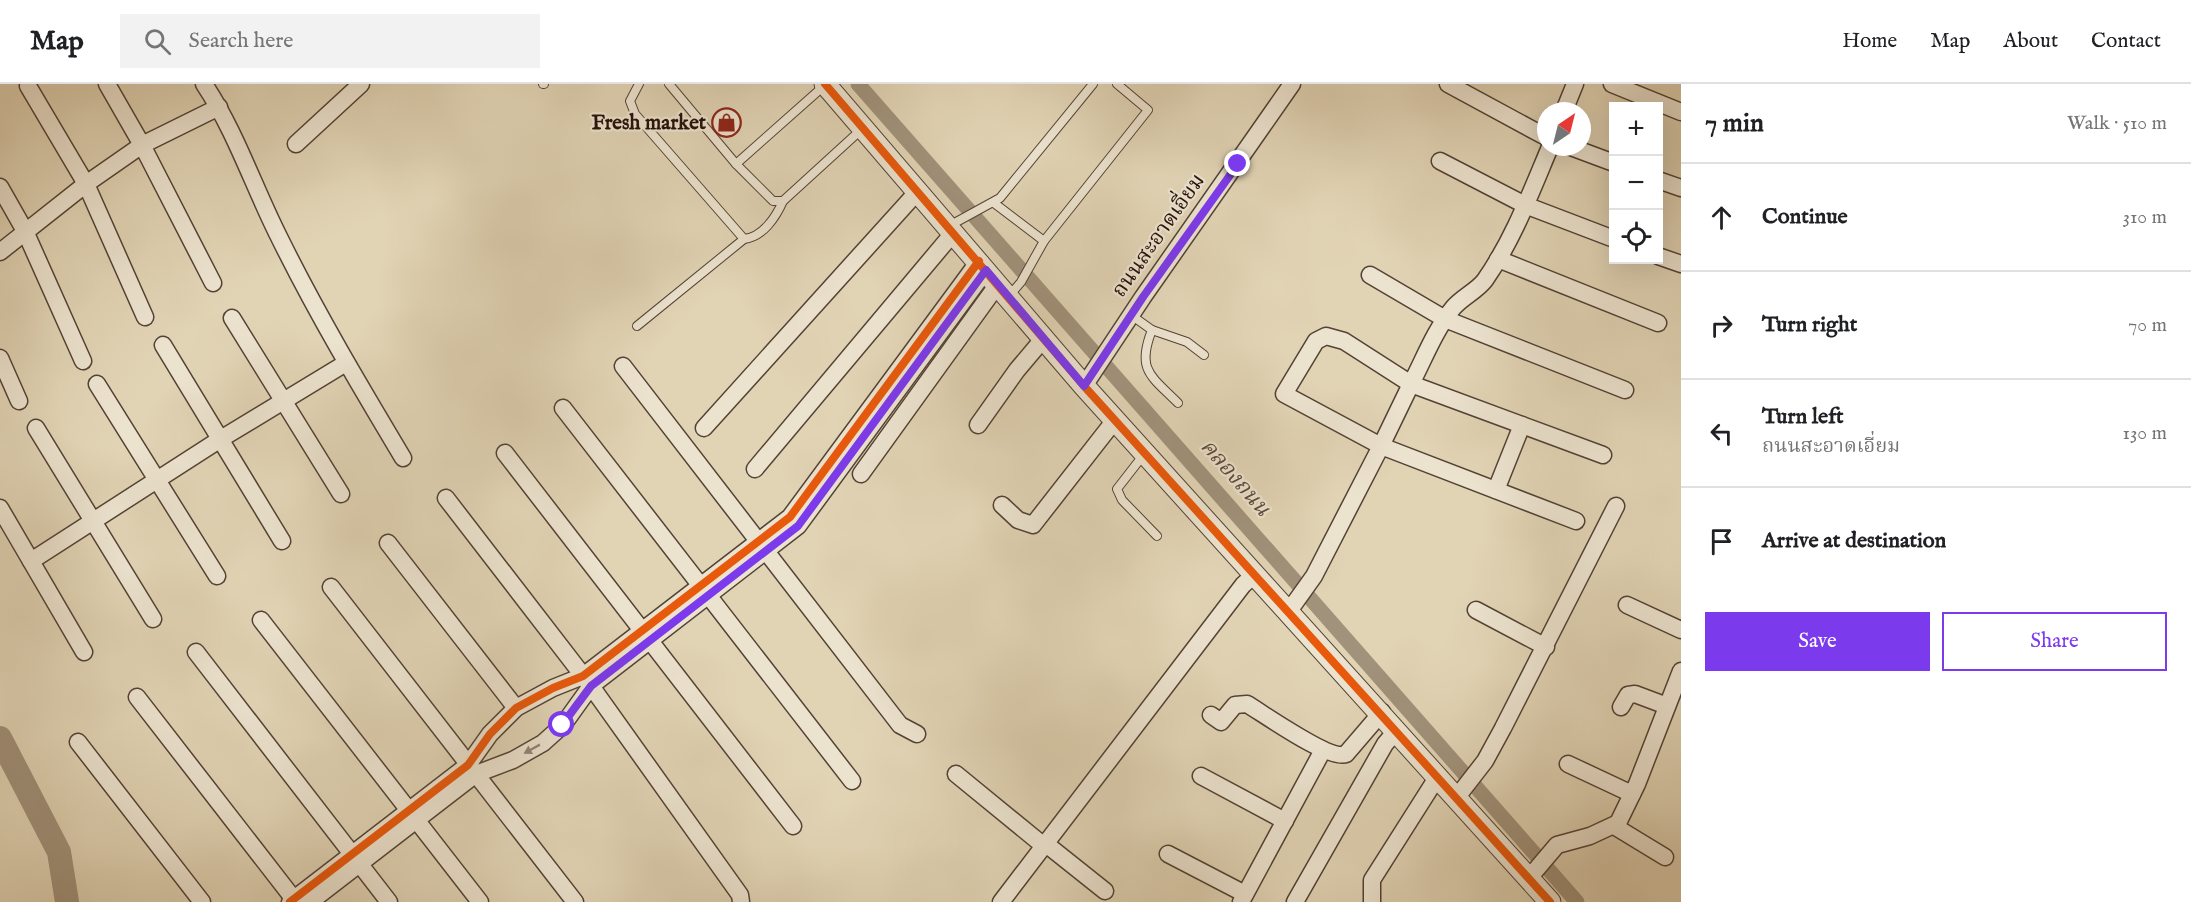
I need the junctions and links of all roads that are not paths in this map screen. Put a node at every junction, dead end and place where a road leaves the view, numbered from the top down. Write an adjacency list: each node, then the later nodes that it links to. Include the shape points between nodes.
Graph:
1 (106, 84): 19 (street)
2 (204, 84): 15 (street)
3 (639, 84): 37 (lane, via 630,101 635,114)
4 (669, 84): 25 (lane)
5 (825, 84): 17 (street); 25 (lane)
6 (1093, 84): 32 (lane)
7 (1117, 84): 38 (lane, via 1148,110)
8 (1292, 84): 49 (street, ถนนสะอาดเอี่ยม)
9 (1448, 84): 18 (street)
10 (1575, 84): 14 (street)
11 (1612, 84): 16 (street)
12 (353, 86): 20 (street)
13 (28, 87): 27 (street)
14 (1568, 102)
15 (219, 107): 19 (street); 58 (street, via 280,239)
16 (1681, 112)
17 (863, 128): 30 (street); 31 (lane)
18 (1537, 132)
19 (142, 144): 27 (street); 45 (street)
20 (296, 144)
21 (1591, 154): 24 (street)
22 (1546, 156): 33 (street)
23 (1440, 161): 33 (street)
24 (1609, 161)
25 (736, 164): 31 (lane, via 772,201)
26 (1663, 181): 29 (street)
27 (86, 184): 35 (street); 46 (street)
28 (0, 187): 35 (street)
29 (1681, 188)
30 (918, 191): 34 (street); 71 (street)
31 (783, 201): 37 (lane, via 759,233)
32 (990, 205): 34 (lane); 38 (lane)
33 (1525, 206): 36 (street); 41 (street)
34 (955, 226): 44 (street); 79 (street)
35 (26, 231): 39 (street); 57 (street)
36 (1609, 237)
37 (744, 239): 51 (lane)
38 (1044, 241): 44 (lane, via 1033,260)
39 (0, 252)
40 (1663, 257): 42 (street)
41 (1498, 259): 48 (street, via 1483,283 1455,305); 50 (street)
42 (1681, 264)
43 (1370, 275): 48 (street)
44 (999, 279): 53 (street); 80 (street); 93 (street, via 816,492)
45 (213, 283)
46 (145, 317)
47 (232, 318): 65 (street)
48 (1445, 319): 62 (street); 63 (street)
49 (1126, 322): 52 (lane); 60 (street, ถนนสะอาดเอี่ยม)
50 (1658, 323)
51 (638, 326)
52 (1152, 330): 55 (lane, via 1187,342); 66 (lane, via 1143,361 1148,373)
53 (1044, 338): 60 (street); 69 (street)
54 (163, 345): 73 (street)
55 (1204, 355)
56 (0, 358): 64 (street)
57 (83, 361)
58 (346, 363): 65 (street); 78 (street)
59 (623, 366): 93 (street)
60 (1088, 379): 68 (street)
61 (97, 384): 81 (street)
62 (1410, 384): 70 (street); 74 (street); 74 (street, via 1344,341 1326,336 1316,341 1284,394)
63 (1625, 390)
64 (19, 401)
65 (285, 401): 73 (street); 83 (street)
66 (1178, 403)
67 (563, 408): 98 (street)
68 (1115, 420): 76 (street); 85 (street, via 1033,525 1018,520)
69 (978, 425)
70 (1522, 425): 77 (street); 82 (street)
71 (704, 428)
72 (36, 429): 88 (street)
73 (219, 440): 81 (street); 91 (street)
74 (1381, 446): 82 (street); 100 (street, via 1314,576)
75 (505, 453): 105 (street)
76 (1145, 453): 90 (lane, via 1117,489 1122,500); 95 (street)
77 (1603, 455)
78 (403, 458)
79 (755, 469)
80 (861, 474)
81 (158, 482): 88 (street); 96 (street)
82 (1496, 490): 89 (street)
83 (341, 494)
84 (446, 498): 110 (street)
85 (1002, 505)
86 (1616, 506): 106 (street)
87 (0, 508): 94 (street)
88 (93, 521): 94 (street); 102 (street)
89 (1576, 521)
90 (1157, 536)
91 (282, 541)
92 (388, 543): 114 (street)
93 (762, 546): 98 (street); 118 (street, via 900,725)
94 (31, 561): 107 (street)
95 (1255, 574): 100 (street); 133 (street)
96 (217, 576)
97 (331, 587): 122 (street)
98 (705, 590): 105 (street); 126 (street)
99 (1628, 605): 104 (street)
100 (1292, 606): 115 (street)
101 (1476, 610): 106 (street)
102 (153, 619)
103 (261, 620): 129 (street)
104 (1681, 630)
105 (646, 636): 110 (street); 131 (street)
106 (1546, 647): 127 (street, via 1485,761)
107 (84, 652)
108 (196, 652): 136 (street)
109 (1681, 671): 112 (street)
110 (587, 681): 114 (street, via 553,688); 122 (street, one-way to 122, via 562,725 543,743 513,760); 145 (street)
111 (137, 697): 140 (street)
112 (1667, 706): 113 (street, via 1635,694 1628,695); 128 (street)
113 (1621, 707)
114 (516, 708): 122 (street, via 490,734)
115 (1382, 712): 117 (street); 120 (street, via 1345,755)
116 (1211, 715): 120 (street, via 1221,722 1235,705 1246,704)
117 (1396, 729): 124 (street); 147 (street)
118 (917, 734)
119 (78, 742): 141 (street)
120 (1323, 750): 130 (street)
121 (1568, 764): 128 (street)
122 (472, 770): 129 (street); 144 (street)
123 (956, 774): 133 (street)
124 (1438, 776): 127 (street); 148 (street, via 1372,880)
125 (1201, 777): 130 (street)
126 (852, 781)
127 (1460, 793): 137 (street)
128 (1632, 794): 132 (street)
129 (413, 815): 136 (street); 143 (street)
130 (1285, 821): 139 (street)
131 (793, 826)
132 (1614, 826): 135 (street); 137 (street, via 1557,845)
133 (1045, 845): 138 (street); 146 (street)
134 (1168, 854): 139 (street)
135 (1665, 856)
136 (356, 859): 140 (street); 142 (street)
137 (1533, 873): 149 (street)
138 (1104, 891)
139 (1243, 898)
140 (297, 901)
141 (202, 902)
142 (389, 902)
143 (480, 902)
144 (575, 902)
145 (741, 902)
146 (1001, 902)
147 (1294, 902)
148 (1372, 902)
149 (1550, 902)

